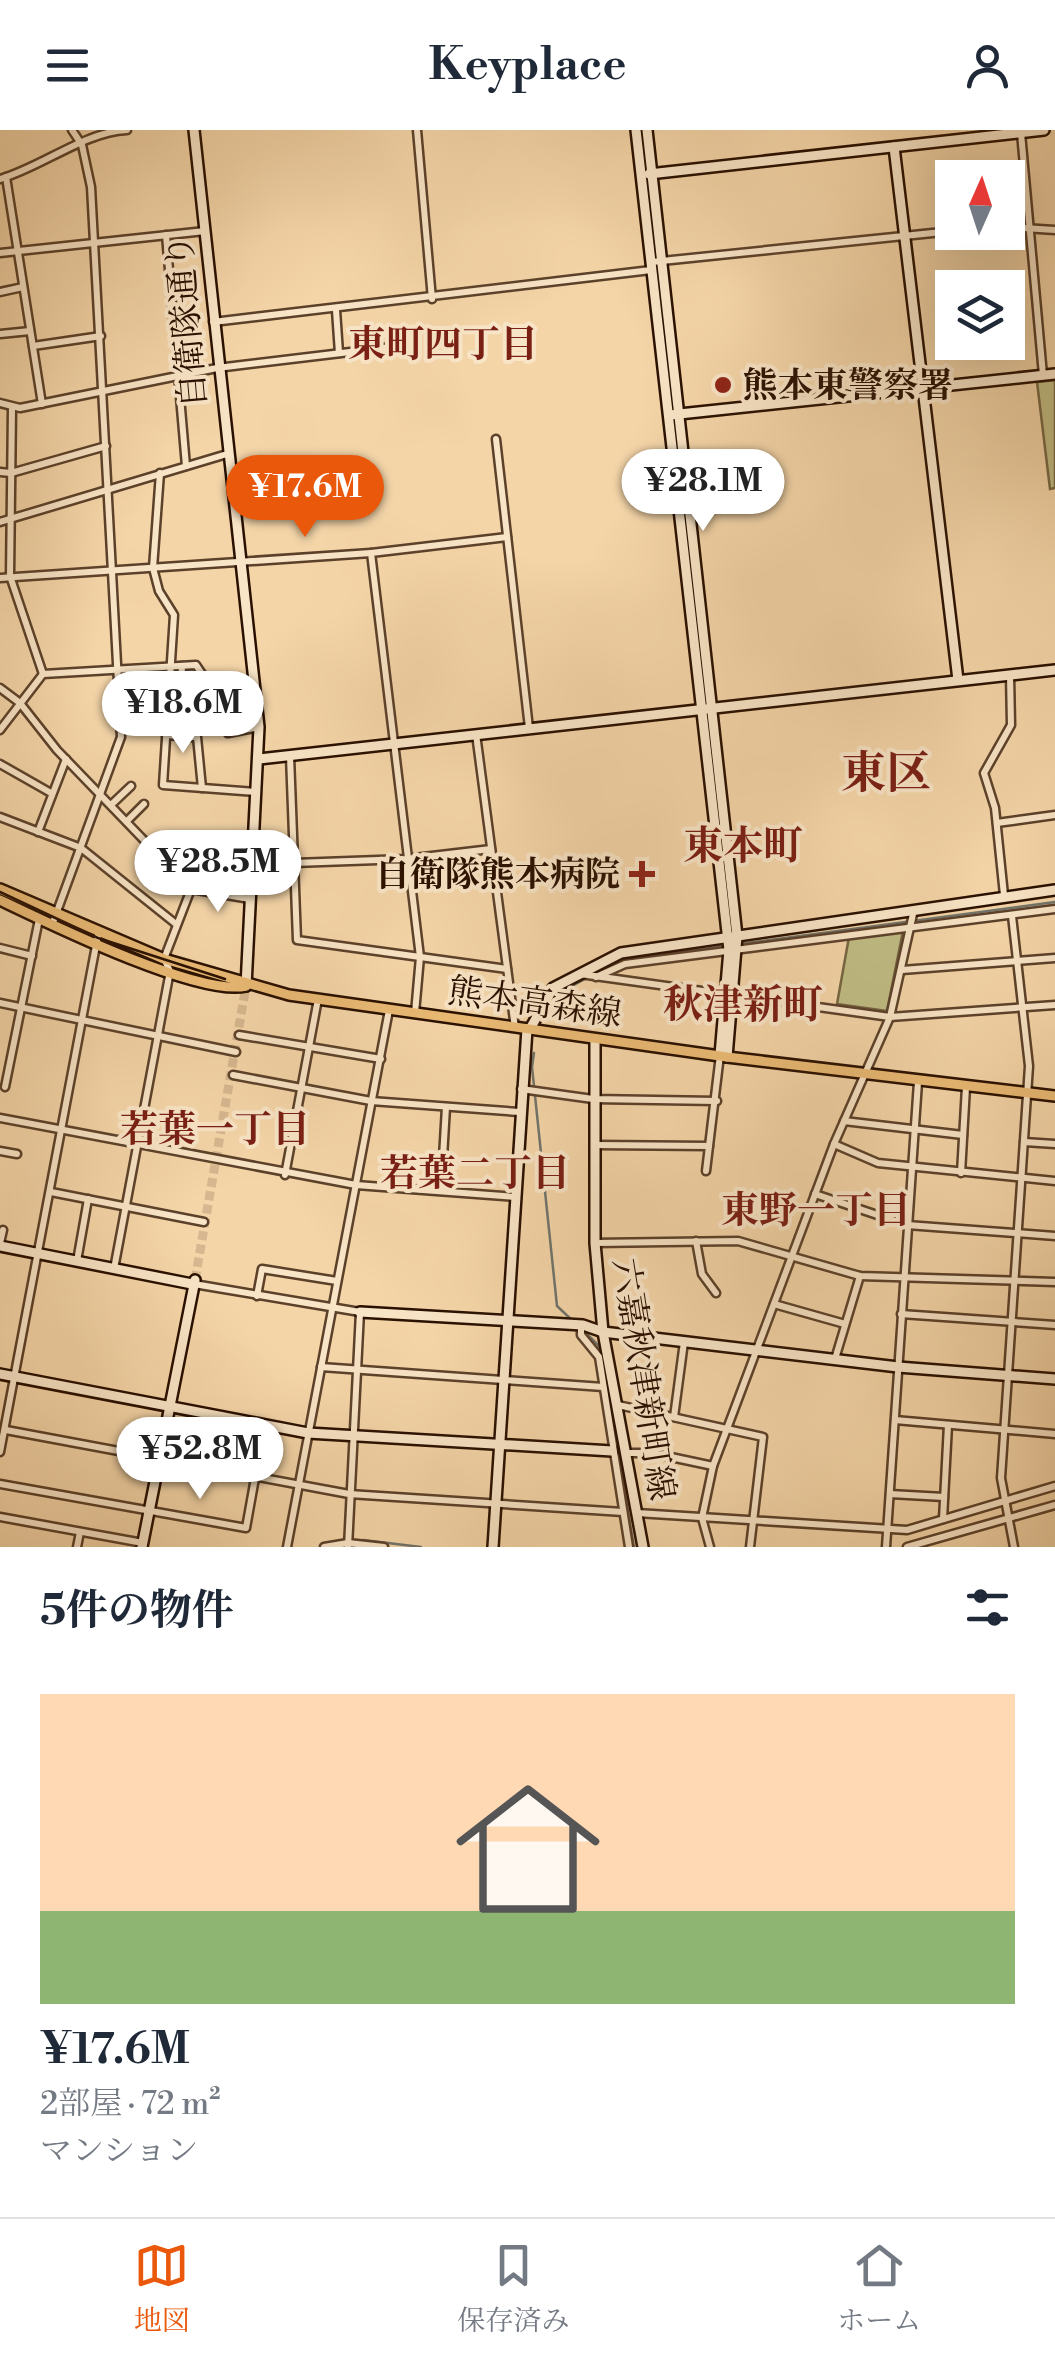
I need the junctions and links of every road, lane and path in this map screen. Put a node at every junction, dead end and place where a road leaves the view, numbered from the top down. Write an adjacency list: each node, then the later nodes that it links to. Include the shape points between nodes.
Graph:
1 (72, 130): 10 (street)
2 (113, 130): 3 (street); 10 (street)
3 (127, 130)
4 (194, 130): 16 (street, 自衛隊通り)
5 (417, 130): 26 (street)
6 (636, 130): 12 (street)
7 (648, 130): 12 (street)
8 (1044, 130): 9 (street)
9 (1021, 132): 11 (street); 14 (street)
10 (82, 145): 13 (street); 20 (street)
11 (894, 147): 12 (street); 19 (street)
12 (647, 174): 23 (street)
13 (3, 178): 21 (street)
14 (1027, 226): 15 (street); 37 (street)
15 (1055, 230)
16 (206, 231): 18 (street); 28 (street, 自衛隊通り)
17 (935, 232): 19 (street)
18 (166, 235): 20 (street); 38 (street)
19 (904, 235): 23 (street); 39 (street)
20 (94, 242): 21 (street); 31 (street)
21 (18, 251): 22 (street); 24 (street)
22 (0, 253)
23 (655, 264): 26 (street); 44 (street)
24 (23, 286): 25 (street); 29 (street)
25 (0, 292)
26 (432, 298): 27 (street)
27 (336, 309): 28 (street); 34 (street)
28 (212, 322): 35 (street, 自衛隊通り)
29 (30, 331): 30 (street); 32 (street)
30 (0, 334)
31 (100, 336): 32 (street); 40 (street)
32 (32, 346): 42 (street)
33 (400, 346): 34 (street)
34 (339, 353): 35 (street)
35 (217, 368): 38 (street); 47 (street, 自衛隊通り)
36 (1055, 374): 37 (street)
37 (1043, 375): 39 (street)
38 (179, 376): 40 (street); 48 (street)
39 (924, 389): 44 (street); 69 (street)
40 (103, 392): 42 (street); 46 (street)
41 (0, 402): 43 (street)
42 (42, 404): 43 (street)
43 (12, 408): 50 (street)
44 (672, 415): 72 (street)
45 (496, 439): 55 (street)
46 (106, 446): 50 (street); 52 (street)
47 (226, 454): 48 (street); 57 (street, 自衛隊通り)
48 (186, 466): 51 (street)
49 (0, 472): 50 (street)
50 (11, 474): 53 (street)
51 (160, 474): 52 (street); 58 (street)
52 (108, 488): 53 (street); 59 (street)
53 (10, 519): 54 (street); 60 (street)
54 (0, 522)
55 (507, 537): 56 (street); 74 (street)
56 (371, 552): 57 (street); 80 (street)
57 (241, 563): 58 (street); 73 (street, 自衛隊通り)
58 (153, 568): 59 (street); 62 (street, via 174,615)
59 (113, 571): 60 (street); 64 (street)
60 (10, 576): 61 (street); 66 (street)
61 (0, 578)
62 (171, 666): 63 (street); 64 (street); 76 (street)
63 (182, 666): 67 (street, via 196,665); 78 (street)
64 (118, 670): 66 (street); 89 (street, via 121,737)
65 (1055, 670): 68 (street)
66 (43, 674): 71 (street)
67 (203, 675): 73 (street, via 228,733); 79 (street, via 197,678)
68 (1010, 675): 69 (street); 95 (street, via 1010,728 984,773)
69 (958, 680): 72 (street)
70 (0, 688): 71 (street)
71 (20, 703): 75 (street); 82 (street)
72 (706, 707): 74 (street); 114 (street)
73 (259, 727): 83 (street, 自衛隊通り)
74 (529, 728): 77 (street)
75 (0, 730)
76 (166, 734): 78 (street); 86 (street, via 163,785)
77 (476, 734): 80 (street); 98 (street)
78 (178, 736): 79 (street)
79 (192, 737): 86 (street)
80 (391, 744): 81 (street); 99 (street)
81 (290, 756): 83 (street); 100 (street)
82 (66, 759): 88 (street); 89 (street)
83 (259, 759): 87 (street, 自衛隊通り)
84 (0, 764): 88 (street)
85 (131, 786): 90 (street)
86 (202, 788): 87 (street)
87 (258, 792): 105 (street, 自衛隊通り)
88 (52, 793): 96 (street)
89 (101, 793): 90 (street); 97 (street)
90 (112, 804): 94 (street)
91 (144, 804): 94 (street)
92 (1055, 816): 95 (street)
93 (0, 817): 96 (street)
94 (127, 821): 102 (street)
95 (997, 822): 104 (street)
96 (38, 832): 97 (street)
97 (80, 848): 110 (street); 112 (street)
98 (491, 849): 99 (street); 121 (street)
99 (406, 859): 100 (street); 117 (street)
100 (294, 863): 117 (street, via 297,940)
101 (0, 889): 110 (main road, 熊本高森線)
102 (190, 889): 105 (street); 112 (street)
103 (1055, 890): 104 (street)
104 (1004, 896): 111 (street)
105 (252, 899): 126 (street, 自衛隊通り)
106 (0, 900): 109 (main road, 熊本高森線)
107 (1055, 909): 108 (street)
108 (1012, 916): 111 (street); 120 (street)
109 (38, 918): 110 (main road, 熊本高森線); 116 (street)
110 (54, 921): 113 (main road, 熊本高森線)
111 (912, 921): 114 (street); 122 (street)
112 (176, 924): 119 (street)
113 (98, 940): 119 (main road, 熊本高森線); 123 (main road, 熊本高森線); 136 (street)
114 (733, 943): 124 (street, via 621,953); 125 (street, via 626,964); 127 (street)
115 (0, 948): 116 (street)
116 (32, 956): 131 (street)
117 (420, 957): 121 (street); 134 (street)
118 (1055, 958): 120 (street)
119 (164, 959): 123 (street); 126 (main road, 熊本高森線)
120 (1017, 962): 122 (street); 132 (street)
121 (507, 969): 137 (street)
122 (902, 970): 135 (street)
123 (170, 971): 126 (main road, 熊本高森線, via 234,989); 140 (street)
124 (580, 974): 125 (street); 138 (street, via 549,992)
125 (595, 978): 127 (street)
126 (246, 986): 128 (main road, 熊本高森線)
127 (731, 996): 135 (street); 144 (street)
128 (318, 999): 133 (main road, 熊本高森線); 142 (street)
129 (0, 1003): 131 (street)
130 (1055, 1005): 132 (street)
131 (22, 1008): 136 (street); 149 (street)
132 (1022, 1009): 135 (street); 153 (street)
133 (388, 1010): 134 (main road, 熊本高森線); 145 (street)
134 (414, 1013): 137 (main road, 熊本高森線)
135 (890, 1017): 146 (street)
136 (82, 1021): 140 (street); 163 (street)
137 (514, 1028): 138 (main road, 熊本高森線)
138 (529, 1029): 141 (main road, 熊本高森線); 152 (street)
139 (239, 1035): 142 (street)
140 (158, 1038): 143 (street); 169 (street)
141 (595, 1038): 144 (main road, 熊本高森線); 155 (street, 六嘉秋津新町線)
142 (308, 1048): 145 (street); 151 (street)
143 (236, 1052)
144 (724, 1056): 146 (main road, 熊本高森線); 157 (street)
145 (380, 1058): 156 (street)
146 (862, 1074): 148 (main road, 熊本高森線); 161 (street)
147 (232, 1075): 151 (street)
148 (918, 1082): 150 (main road, 熊本高森線); 162 (street)
149 (5, 1087)
150 (966, 1087): 153 (main road, 熊本高森線); 164 (street)
151 (300, 1089): 156 (street); 176 (street)
152 (521, 1089): 155 (street); 159 (street)
153 (1029, 1094): 154 (main road, 熊本高森線); 165 (street)
154 (1055, 1096)
155 (593, 1098): 157 (street); 168 (street, 六嘉秋津新町線)
156 (371, 1101): 158 (street); 179 (street)
157 (717, 1101): 170 (street)
158 (446, 1107): 159 (street); 181 (street)
159 (520, 1112): 183 (street)
160 (0, 1118): 163 (street)
161 (844, 1121): 162 (street); 166 (street)
162 (914, 1130): 164 (street); 173 (street)
163 (60, 1132): 169 (street); 180 (street)
164 (962, 1135): 175 (street)
165 (1024, 1142): 167 (street); 177 (street)
166 (834, 1144): 173 (street, via 878,1163); 182 (street)
167 (1055, 1144)
168 (594, 1145): 170 (street); 193 (street, 六嘉秋津新町線)
169 (135, 1146): 176 (street); 185 (street)
170 (709, 1146): 174 (street)
171 (0, 1151): 172 (street)
172 (17, 1154)
173 (912, 1168): 175 (street); 187 (street)
174 (706, 1171)
175 (961, 1172): 177 (street)
176 (285, 1174): 179 (street)
177 (1021, 1179): 178 (street); 189 (street)
178 (1055, 1181)
179 (356, 1186): 181 (street); 201 (street)
180 (51, 1192): 184 (street); 194 (street)
181 (441, 1192): 183 (street)
182 (815, 1194): 187 (street); 195 (street)
183 (516, 1197): 210 (street)
184 (88, 1199): 185 (street); 196 (street)
185 (125, 1206): 186 (street); 197 (street)
186 (204, 1222)
187 (907, 1225): 189 (street); 198 (street)
188 (3, 1230): 192 (street)
189 (1017, 1233): 190 (street); 200 (street)
190 (1055, 1236)
191 (696, 1242): 193 (street); 195 (street, via 738,1242); 204 (street, via 702,1274)
192 (0, 1244): 194 (street)
193 (595, 1244): 215 (street, 六嘉秋津新町線)
194 (40, 1254): 196 (street); 224 (street)
195 (793, 1254): 199 (street); 206 (street)
196 (76, 1261): 197 (street)
197 (114, 1269): 202 (street)
198 (904, 1274): 199 (street); 200 (street); 209 (street)
199 (860, 1276): 212 (street)
200 (1013, 1280): 203 (street); 211 (street)
201 (337, 1281): 205 (street, via 262,1268); 207 (street)
202 (194, 1282): 205 (street); 229 (street)
203 (1055, 1282)
204 (716, 1293)
205 (258, 1296): 207 (street)
206 (774, 1304): 212 (street); 217 (street)
207 (331, 1309): 208 (street); 219 (street)
208 (360, 1312): 210 (street); 221 (street)
209 (901, 1314): 211 (street); 220 (street)
210 (506, 1321): 213 (street); 225 (street)
211 (1010, 1321): 214 (street); 223 (street)
212 (846, 1324): 218 (street)
213 (581, 1325): 215 (street); 227 (street, via 581,1335 599,1356)
214 (1055, 1325)
215 (603, 1332): 216 (street); 228 (street, 六嘉秋津新町線)
216 (684, 1342): 217 (street); 230 (street)
217 (756, 1351): 218 (street); 233 (street)
218 (835, 1359): 220 (street)
219 (321, 1367): 221 (street); 236 (street)
220 (898, 1367): 223 (street); 231 (street)
221 (357, 1371): 225 (street); 238 (street)
222 (0, 1374): 224 (street)
223 (1006, 1375): 226 (street); 234 (street)
224 (16, 1377): 229 (street); 235 (street)
225 (502, 1380): 227 (street); 239 (street)
226 (1055, 1380)
227 (603, 1387): 240 (street)
228 (618, 1404): 230 (street); 240 (street, 六嘉秋津新町線)
229 (170, 1407): 236 (street); 242 (street)
230 (674, 1417): 233 (street)
231 (894, 1420): 232 (street); 249 (street)
232 (948, 1425): 234 (street); 250 (street)
233 (727, 1429): 243 (street); 261 (street, via 763,1437)
234 (1002, 1429): 237 (street); 251 (street)
235 (6, 1430): 241 (street); 242 (street)
236 (308, 1433): 238 (street); 246 (street)
237 (1055, 1434)
238 (352, 1436): 239 (street); 248 (street)
239 (498, 1445): 240 (street); 252 (street)
240 (620, 1452): 243 (street); 255 (street); 256 (street, 六嘉秋津新町線)
241 (1, 1455)
242 (159, 1461): 244 (street); 254 (street)
243 (714, 1466): 258 (street)
244 (255, 1478): 246 (street); 254 (street, via 246,1528)
245 (0, 1484): 254 (street)
246 (300, 1485): 248 (street); 267 (street)
247 (1055, 1486): 251 (street)
248 (349, 1494): 252 (street); 265 (street)
249 (890, 1494): 250 (street); 262 (street)
250 (944, 1497): 260 (street)
251 (1005, 1501): 259 (street); 260 (street)
252 (494, 1502): 255 (street); 270 (street)
253 (1055, 1505): 259 (street)
254 (149, 1512): 264 (street)
255 (623, 1512): 271 (street)
256 (637, 1513): 258 (street); 272 (street, 六嘉秋津新町線)
257 (0, 1517): 263 (street)
258 (702, 1518): 261 (street); 273 (street)
259 (1009, 1518): 276 (street); 277 (street)
260 (943, 1519): 262 (street, via 907,1530)
261 (753, 1521): 262 (street); 274 (street)
262 (887, 1528): 275 (street)
263 (80, 1532): 264 (street); 266 (street)
264 (143, 1545)
265 (348, 1545): 268 (street); 269 (street)
266 (77, 1547)
267 (288, 1547)
268 (324, 1547)
269 (384, 1547)
270 (492, 1547)
271 (629, 1547)
272 (643, 1547)
273 (710, 1547)
274 (750, 1547)
275 (886, 1547)
276 (907, 1547)
277 (1014, 1547)

